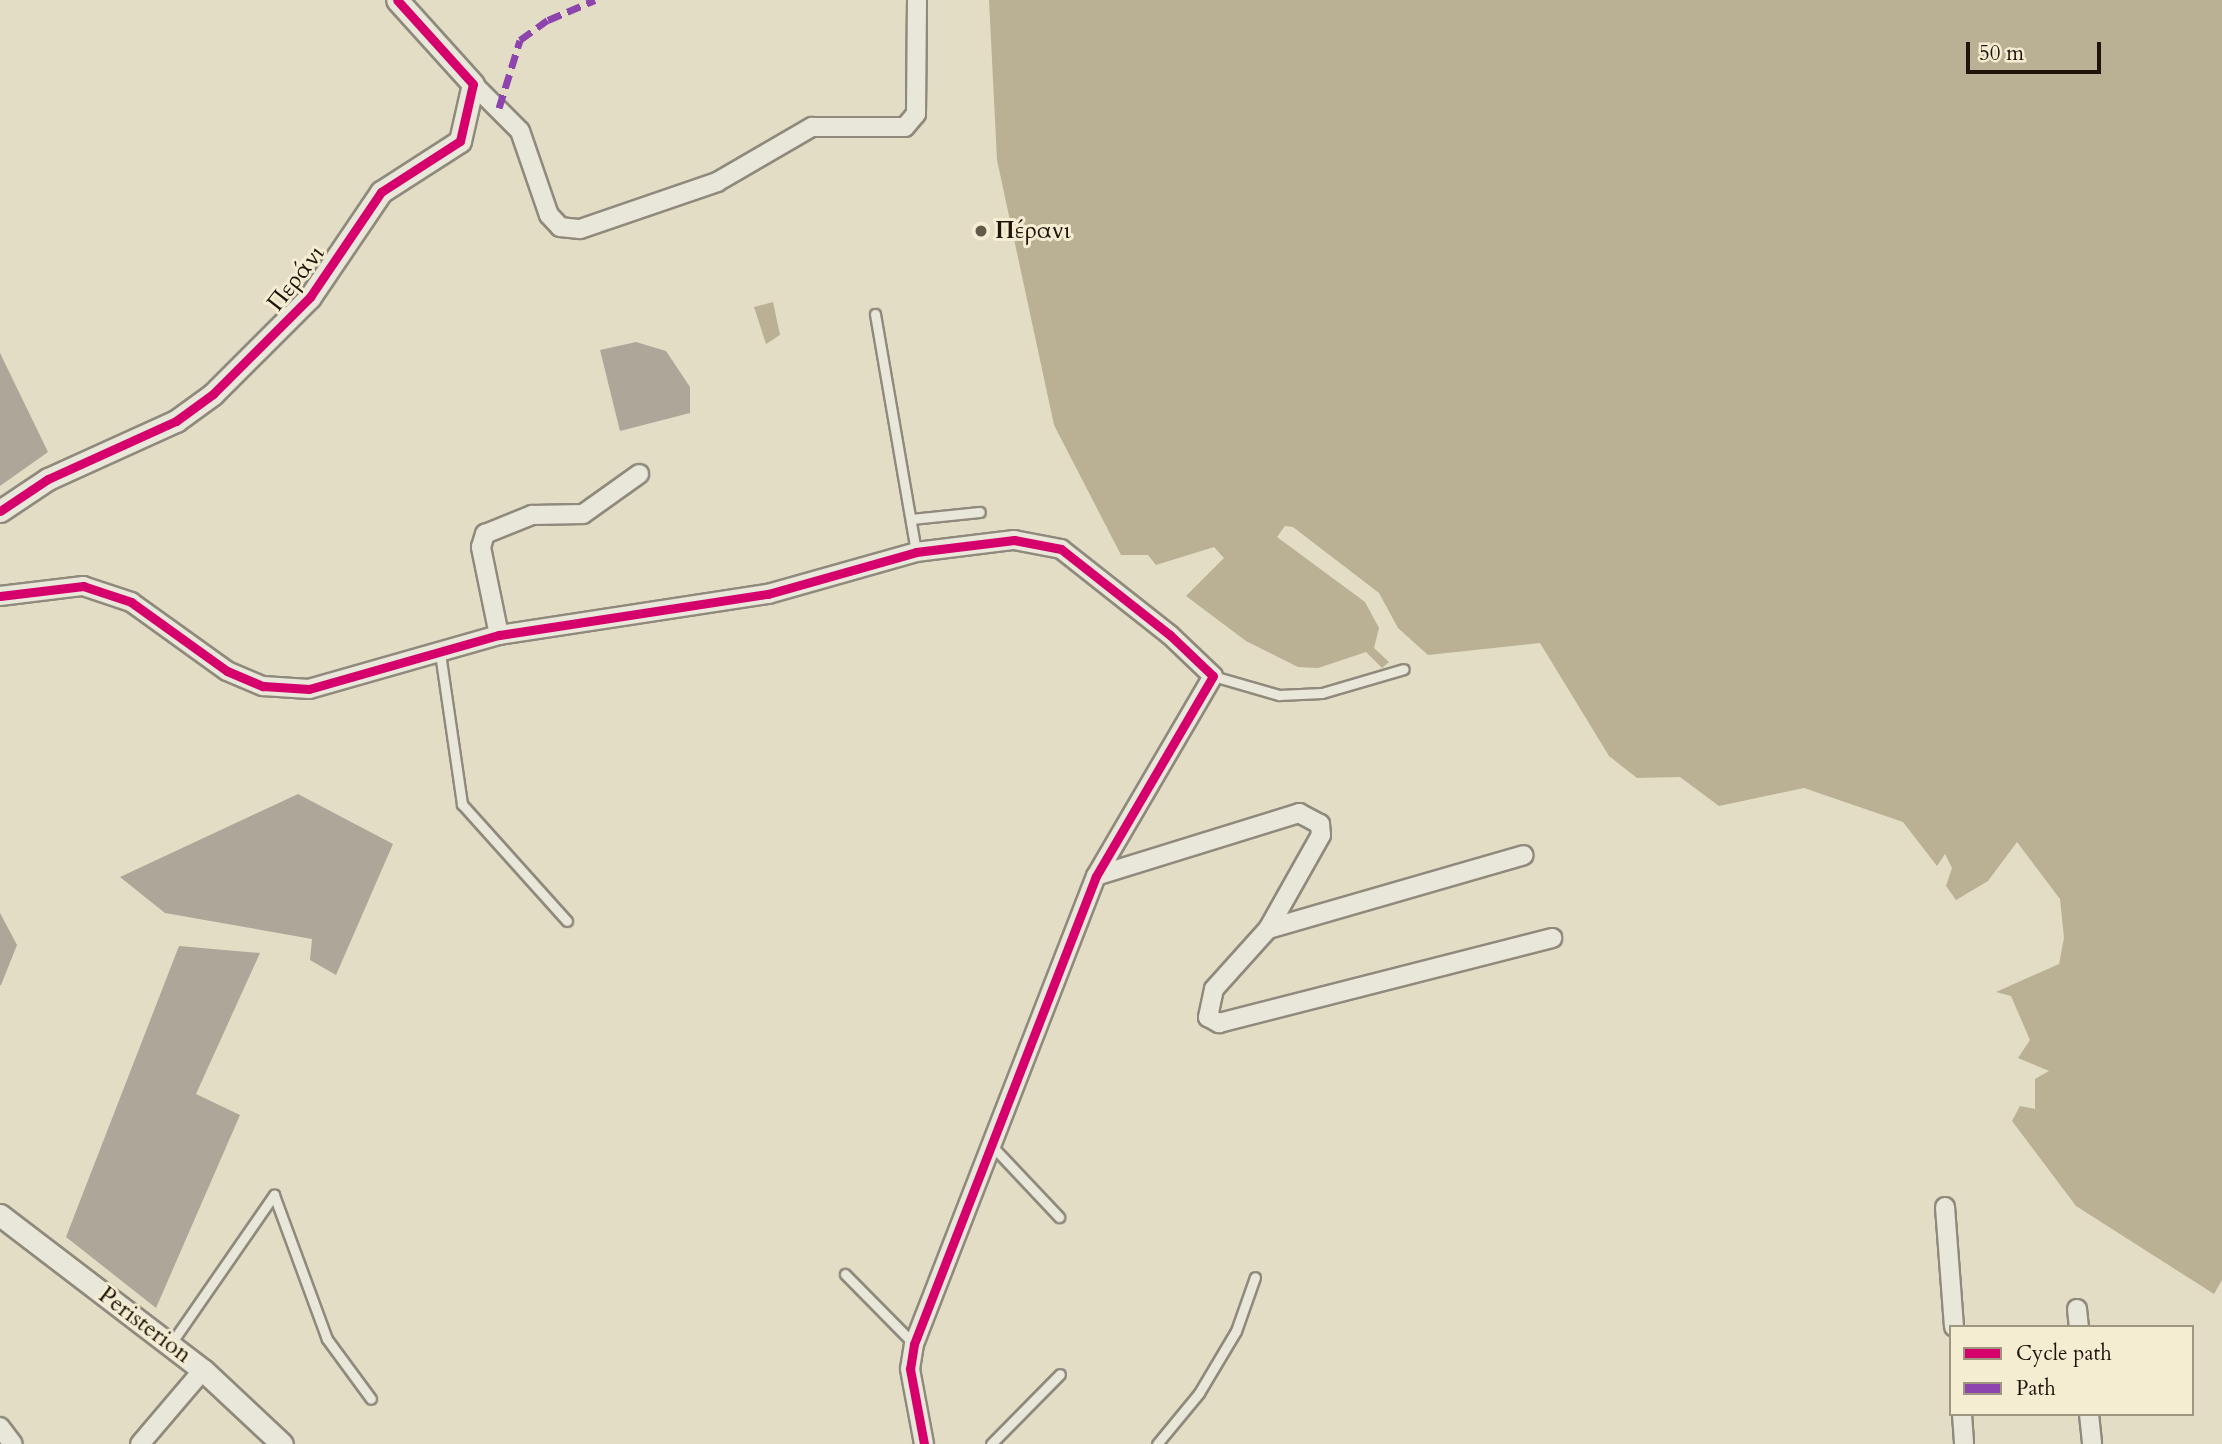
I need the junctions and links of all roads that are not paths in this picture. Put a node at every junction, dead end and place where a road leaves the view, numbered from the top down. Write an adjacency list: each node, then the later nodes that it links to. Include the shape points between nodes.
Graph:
1 (397, 0): 3 (street)
2 (917, 0): 3 (street, via 916,114 905,127 811,127 717,182 580,229 561,227 549,215 520,131)
3 (473, 84): 6 (street, Περάνι, via 460,141 382,192 310,297 245,367 176,421 48,479)
4 (875, 314): 8 (lane)
5 (639, 474): 11 (street, via 583,514 532,515 485,534 481,547)
6 (0, 511)
7 (981, 512): 8 (lane)
8 (911, 519): 9 (lane)
9 (916, 552): 11 (street, via 768,594); 14 (street, via 1014,540 1061,550)
10 (0, 596): 12 (street, via 83,586 131,602 227,671 263,686 309,689)
11 (499, 635): 12 (street)
12 (440, 653): 17 (lane, via 462,804)
13 (1404, 669): 14 (lane, via 1334,690 1279,695)
14 (1213, 676): 16 (street)
15 (1524, 855): 18 (street)
16 (1096, 876): 18 (street, via 1173,847 1298,813 1311,815 1321,835); 20 (street)
17 (567, 921)
18 (1268, 929): 19 (street, via 1213,989 1208,1017 1219,1023)
19 (1552, 938)
20 (994, 1148): 23 (lane); 27 (street)
21 (1945, 1207): 26 (street)
22 (0, 1215): 28 (street, Peristerion)
23 (1059, 1217)
24 (845, 1274): 27 (lane)
25 (1255, 1277): 40 (lane, via 1236,1331 1199,1394)
26 (1954, 1325)
27 (914, 1343): 38 (street, via 910,1369)
28 (170, 1345): 29 (street, Peristerion); 31 (lane, via 274,1195 327,1339)
29 (203, 1370): 36 (street); 37 (street, Peristerion)
30 (1060, 1374): 39 (lane)
31 (371, 1399)
32 (1962, 1416): 41 (street)
33 (2088, 1416): 42 (street)
34 (0, 1427): 35 (street)
35 (13, 1444)
36 (141, 1444)
37 (282, 1444)
38 (924, 1444)
39 (990, 1444)
40 (1157, 1444)
41 (1964, 1444)
42 (2092, 1444)

